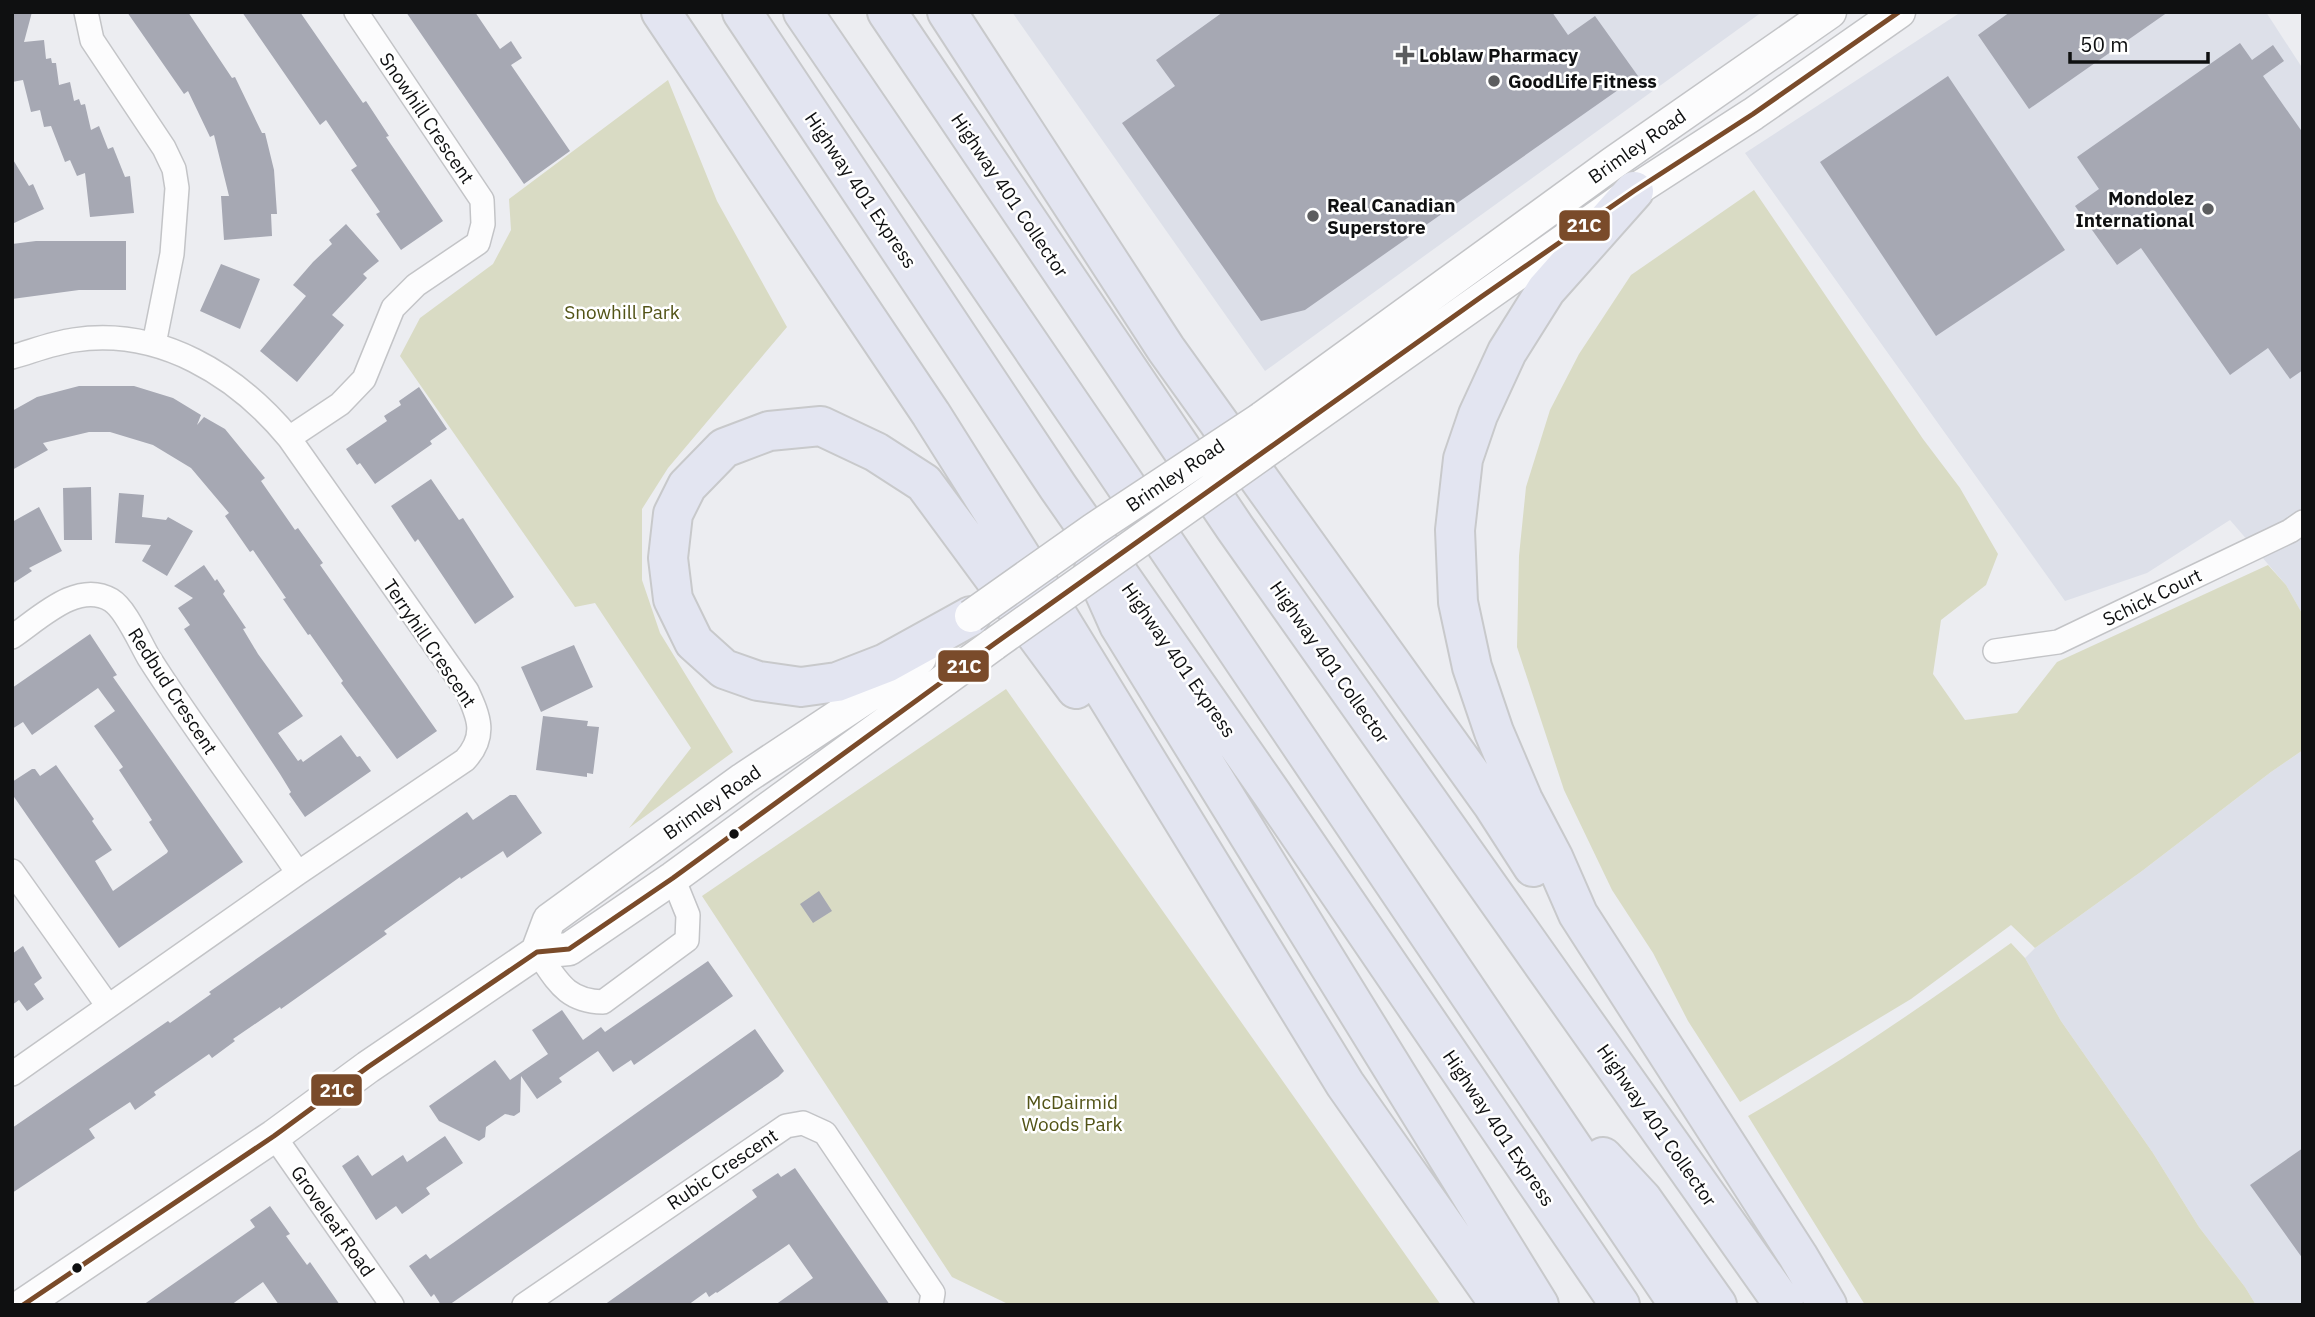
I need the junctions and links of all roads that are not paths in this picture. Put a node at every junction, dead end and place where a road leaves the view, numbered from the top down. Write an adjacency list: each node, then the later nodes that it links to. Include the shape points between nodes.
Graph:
1 (86, 12): 11 (street, via 92,40 174,169 172,254)
2 (356, 12): 14 (street, Snowhill Crescent, via 482,200 483,224 478,243 416,285 393,308 364,379 340,404)
3 (662, 12): 20 (highway, via 931,414)
4 (742, 12): 15 (highway, Highway 401 Express)
5 (803, 12): 27 (highway)
6 (887, 12): 39 (highway, Highway 401 Collector, via 1235,528)
7 (947, 12): 24 (highway, via 1174,360 1535,869)
8 (1830, 12): 13 (main road, Brimley Road, via 1623,156)
9 (1899, 12): 10 (main road, Brimley Road)
10 (1634, 191): 13 (main road, Brimley Road); 24 (highway, via 1546,290 1507,352 1463,459 1455,530 1458,603 1472,667 1523,800)
11 (154, 344): 12 (street, Terryhill Crescent, via 117,338 77,340); 14 (street, Terryhill Crescent, via 222,374 263,408)
12 (12, 357)
13 (1269, 431): 17 (main road, Brimley Road, bridge)
14 (289, 439): 22 (street, Terryhill Crescent, via 467,691 479,721 476,748 466,760)
15 (1058, 486): 35 (highway, via 1119,625); 36 (highway, Highway 401 Express)
16 (2303, 522): 19 (street, Schick Court, via 2058,642)
17 (982, 630): 20 (highway, via 837,682 801,687 758,681 723,668 694,642 673,599 668,558 673,514 687,486 724,448 769,431 821,426 876,452 924,483 1079,692); 23 (main road, Brimley Road); 25 (main road, Brimley Road, via 900,675 743,779 549,920)
18 (12, 637): 22 (street, Redbud Crescent, via 83,594 111,600)
19 (1994, 651)
20 (1146, 761): 34 (highway, via 1345,1084)
21 (12, 871): 26 (street)
22 (298, 873): 26 (street, Terryhill Crescent)
23 (673, 878): 25 (main road, Brimley Road, via 569,949); 25 (street, via 688,915 687,940 603,1002 586,1002 567,992)
24 (1578, 914): 40 (highway)
25 (537, 952): 29 (main road, Brimley Road)
26 (108, 1006): 28 (street, Terryhill Crescent)
27 (1522, 1070): 37 (highway); 38 (highway, via 1642,1199)
28 (12, 1074)
29 (274, 1136): 30 (main road, Brimley Road); 31 (street, Groveleaf Road)
30 (23, 1305)
31 (392, 1305)
32 (524, 1305): 33 (street, Rubic Crescent, via 786,1126 803,1123 825,1133 845,1161 933,1293)
33 (931, 1305)
34 (1500, 1305)
35 (1539, 1305)
36 (1620, 1305)
37 (1679, 1305)
38 (1717, 1305)
39 (1784, 1305)
40 (1827, 1305)

